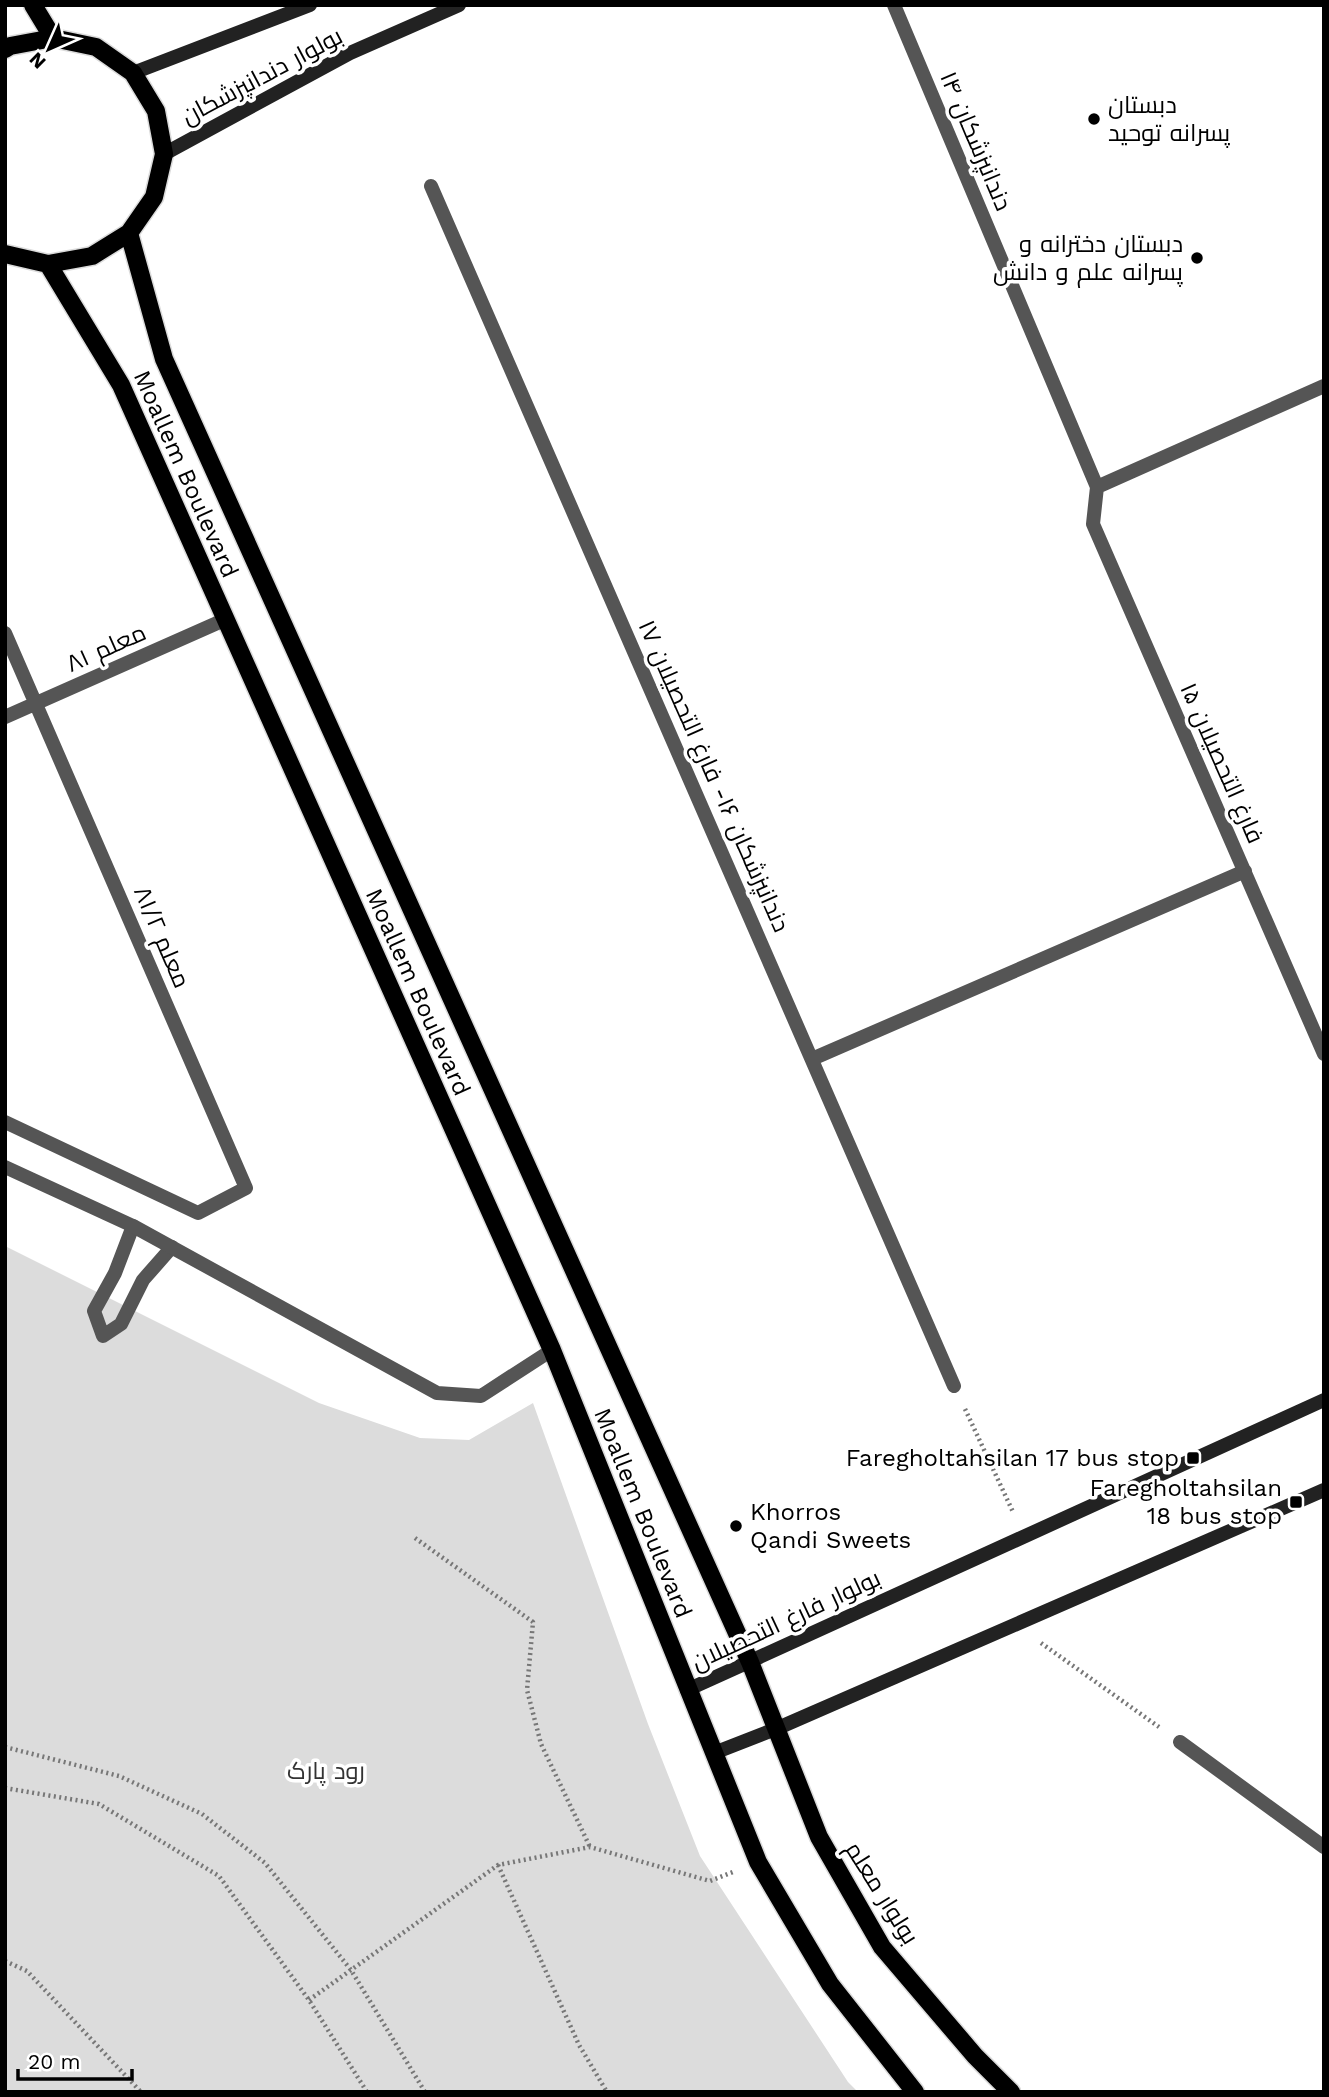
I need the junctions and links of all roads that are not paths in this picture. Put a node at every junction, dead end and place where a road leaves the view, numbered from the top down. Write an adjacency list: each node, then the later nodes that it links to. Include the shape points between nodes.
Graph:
1 (33, 5): 5 (main road)
2 (310, 5): 7 (main road, بولوار دندانپزشکان)
3 (459, 5): 8 (main road, بولوار دندانپزشکان, via 351,53)
4 (894, 5): 14 (street, دندانپزشکان ۱۴)
5 (53, 38): 6 (main road); 7 (main road, via 96,47)
6 (5, 49)
7 (133, 73): 8 (main road, via 156,111)
8 (164, 154): 10 (main road, via 154,197)
9 (431, 186): 21 (street, دندانپزشکان ۱۶- فارغ التحصیلان ۱۷)
10 (129, 233): 12 (main road, via 92,257); 30 (main road, Moallem Boulevard, via 164,359)
11 (5, 254): 12 (main road)
12 (48, 264): 15 (main road, Moallem Boulevard, via 121,385)
13 (1324, 386): 14 (street)
14 (1097, 487): 19 (street, فارغ التحصیلان ۱۵, via 1093,524)
15 (225, 620): 17 (street, معلم ۸۱); 26 (main road, Moallem Boulevard)
16 (5, 633): 17 (street, معلم ۸۱/۲)
17 (37, 703): 18 (street, معلم ۸۱); 22 (street, معلم ۸۱/۲, via 246,1188 198,1213)
18 (5, 717)
19 (1245, 871): 20 (street, فارغ التحصیلان ۱۵); 21 (street)
20 (1324, 1054)
21 (812, 1059): 27 (street, دندانپزشکان ۱۶- فارغ التحصیلان ۱۷)
22 (5, 1122)
23 (5, 1167): 24 (street)
24 (133, 1226): 25 (street); 25 (street, via 94,1311 103,1336 121,1324 143,1280)
25 (172, 1247): 26 (street, via 437,1393 481,1396)
26 (552, 1350): 31 (main road, Moallem Boulevard)
27 (954, 1386)
28 (1324, 1400): 30 (main road, بولوار فارغ التحصیلان)
29 (1324, 1490): 32 (main road)
30 (750, 1662): 31 (main road, بولوار فارغ التحصیلان); 32 (main road, Moallem Boulevard)
31 (687, 1690): 34 (main road, Moallem Boulevard)
32 (778, 1728): 34 (main road); 37 (main road, بولوار معلم, via 819,1837 882,1947)
33 (1180, 1742): 35 (street)
34 (714, 1753): 36 (main road, via 758,1862 830,1984)
35 (1324, 1847)
36 (915, 2092)
37 (1011, 2092)

